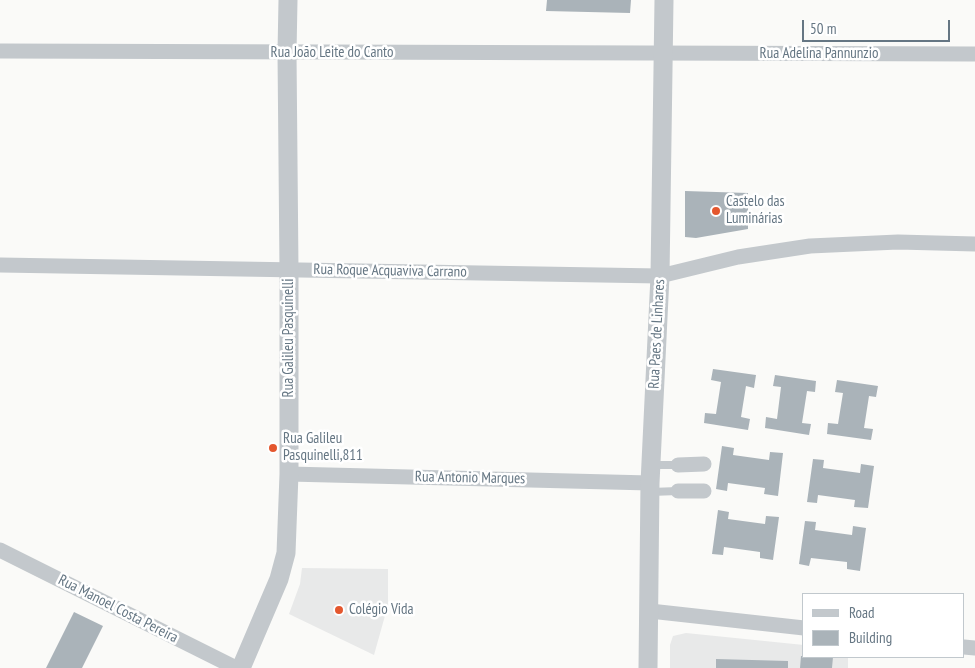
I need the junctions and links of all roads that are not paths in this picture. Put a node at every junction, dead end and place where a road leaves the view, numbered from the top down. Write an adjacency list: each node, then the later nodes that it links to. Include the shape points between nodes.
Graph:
1 (288, 0): 4 (street, Rua Galileu Pasquinelli)
2 (664, 0): 5 (street, Rua Paes de Linhares)
3 (0, 51): 4 (street, Rua João Leite do Canto)
4 (287, 53): 5 (street, Rua João Leite do Canto); 9 (street, Rua Galileu Pasquinelli)
5 (663, 54): 6 (street, Rua Adelina Pannunzio); 10 (street, Rua Paes de Linhares)
6 (975, 54)
7 (975, 244): 10 (street, Rua Roque Acquaviva Carrano, via 898,242 810,246 738,257)
8 (0, 265): 9 (street, Rua Roque Acquaviva Carrano)
9 (290, 270): 10 (street, Rua Roque Acquaviva Carrano); 13 (street, Rua Galileu Pasquinelli)
10 (660, 276): 14 (street, Rua Paes de Linhares)
11 (704, 464): 12 (street)
12 (678, 465): 14 (lane)
13 (289, 474): 14 (street, Rua Antonio Marques); 21 (street, Rua Galileu Pasquinelli, via 286,553 279,579)
14 (651, 480): 15 (lane); 18 (street, Rua Paes de Linhares)
15 (678, 491): 16 (street)
16 (704, 492)
17 (0, 550): 20 (street, Rua Manoel Costa Pereira)
18 (650, 611): 19 (street); 22 (street, Rua Paes de Linhares)
19 (802, 628)
20 (236, 668)
21 (241, 668)
22 (648, 668)

